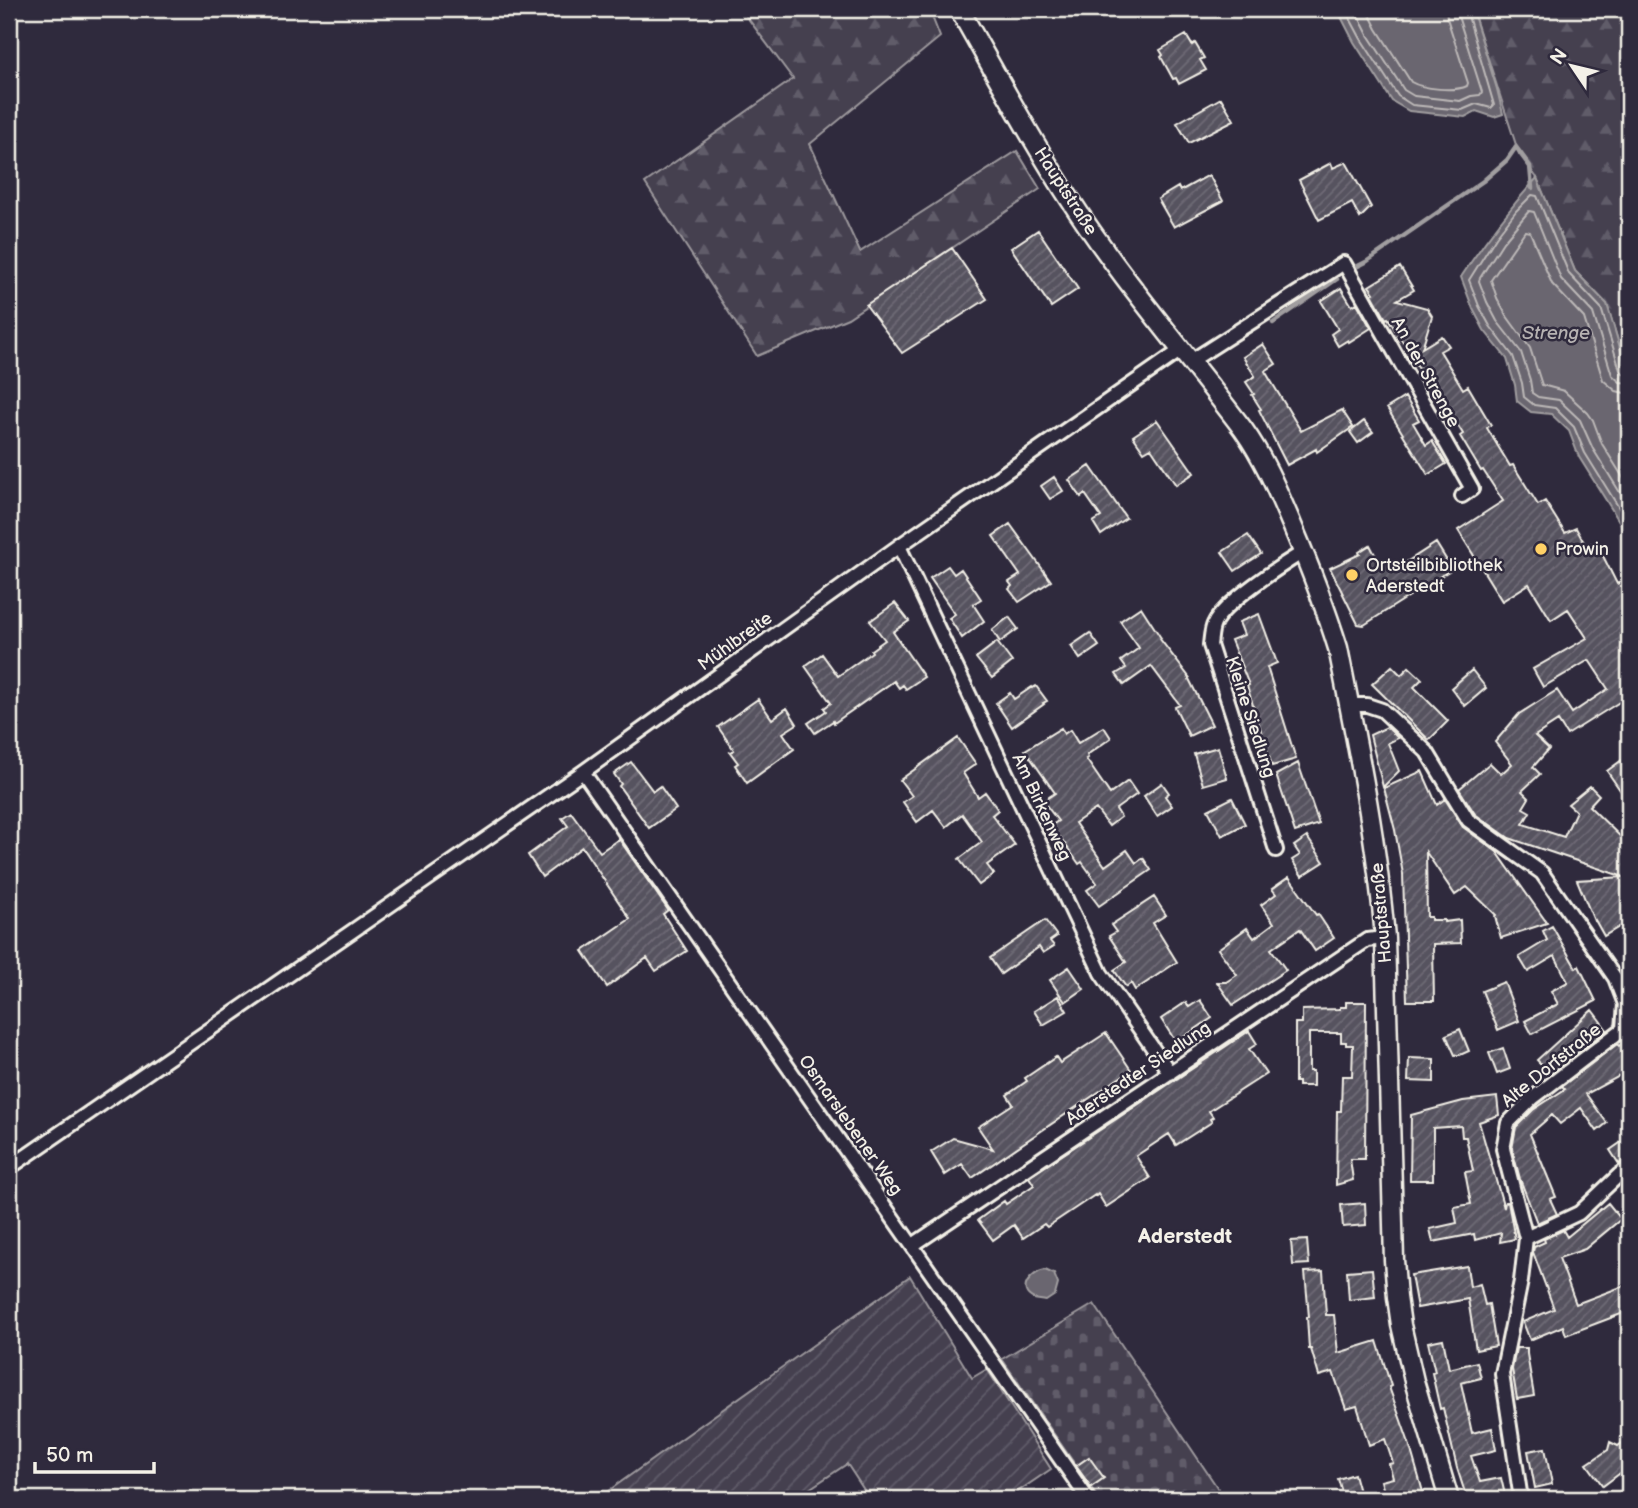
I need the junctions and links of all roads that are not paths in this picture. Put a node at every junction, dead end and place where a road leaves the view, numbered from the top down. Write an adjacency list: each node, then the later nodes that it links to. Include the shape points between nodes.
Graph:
1 (959, 9): 2 (main road, Hauptstraße, via 1070,199)
2 (1186, 355): 3 (street, An der Strenge, via 1344,263 1472,489); 4 (street, Mühlbreite); 5 (main road, Hauptstraße, via 1263,459)
3 (1462, 496)
4 (899, 546): 7 (street, Mühlbreite); 10 (street, Am Birkenweg, via 1101,973)
5 (1303, 552): 6 (main road, Hauptstraße, via 1334,633); 8 (street, Kleine Siedlung, via 1229,605 1214,623 1209,645)
6 (1350, 705): 9 (main road, Hauptstraße, via 1380,880); 13 (street, Alte Dorfstraße, via 1382,710 1427,752 1468,820 1542,873 1615,978 1625,1004 1623,1029 1533,1098 1508,1123 1503,1149)
7 (583, 772): 11 (street, Mühlbreite); 14 (street, Osmarslebener Weg)
8 (1276, 850)
9 (1385, 938): 10 (street, Aderstedter Siedlung, via 1367,940); 16 (main road, Hauptstraße, via 1396,1284 1414,1381)
10 (1170, 1073): 14 (street, Aderstedter Siedlung)
11 (9, 1168)
12 (1629, 1168): 13 (street, via 1579,1213)
13 (1526, 1238): 17 (street, Alte Dorfstraße, via 1502,1374)
14 (913, 1245): 15 (street, Osmarslebener Weg)
15 (1088, 1499)
16 (1449, 1499)
17 (1521, 1499)

